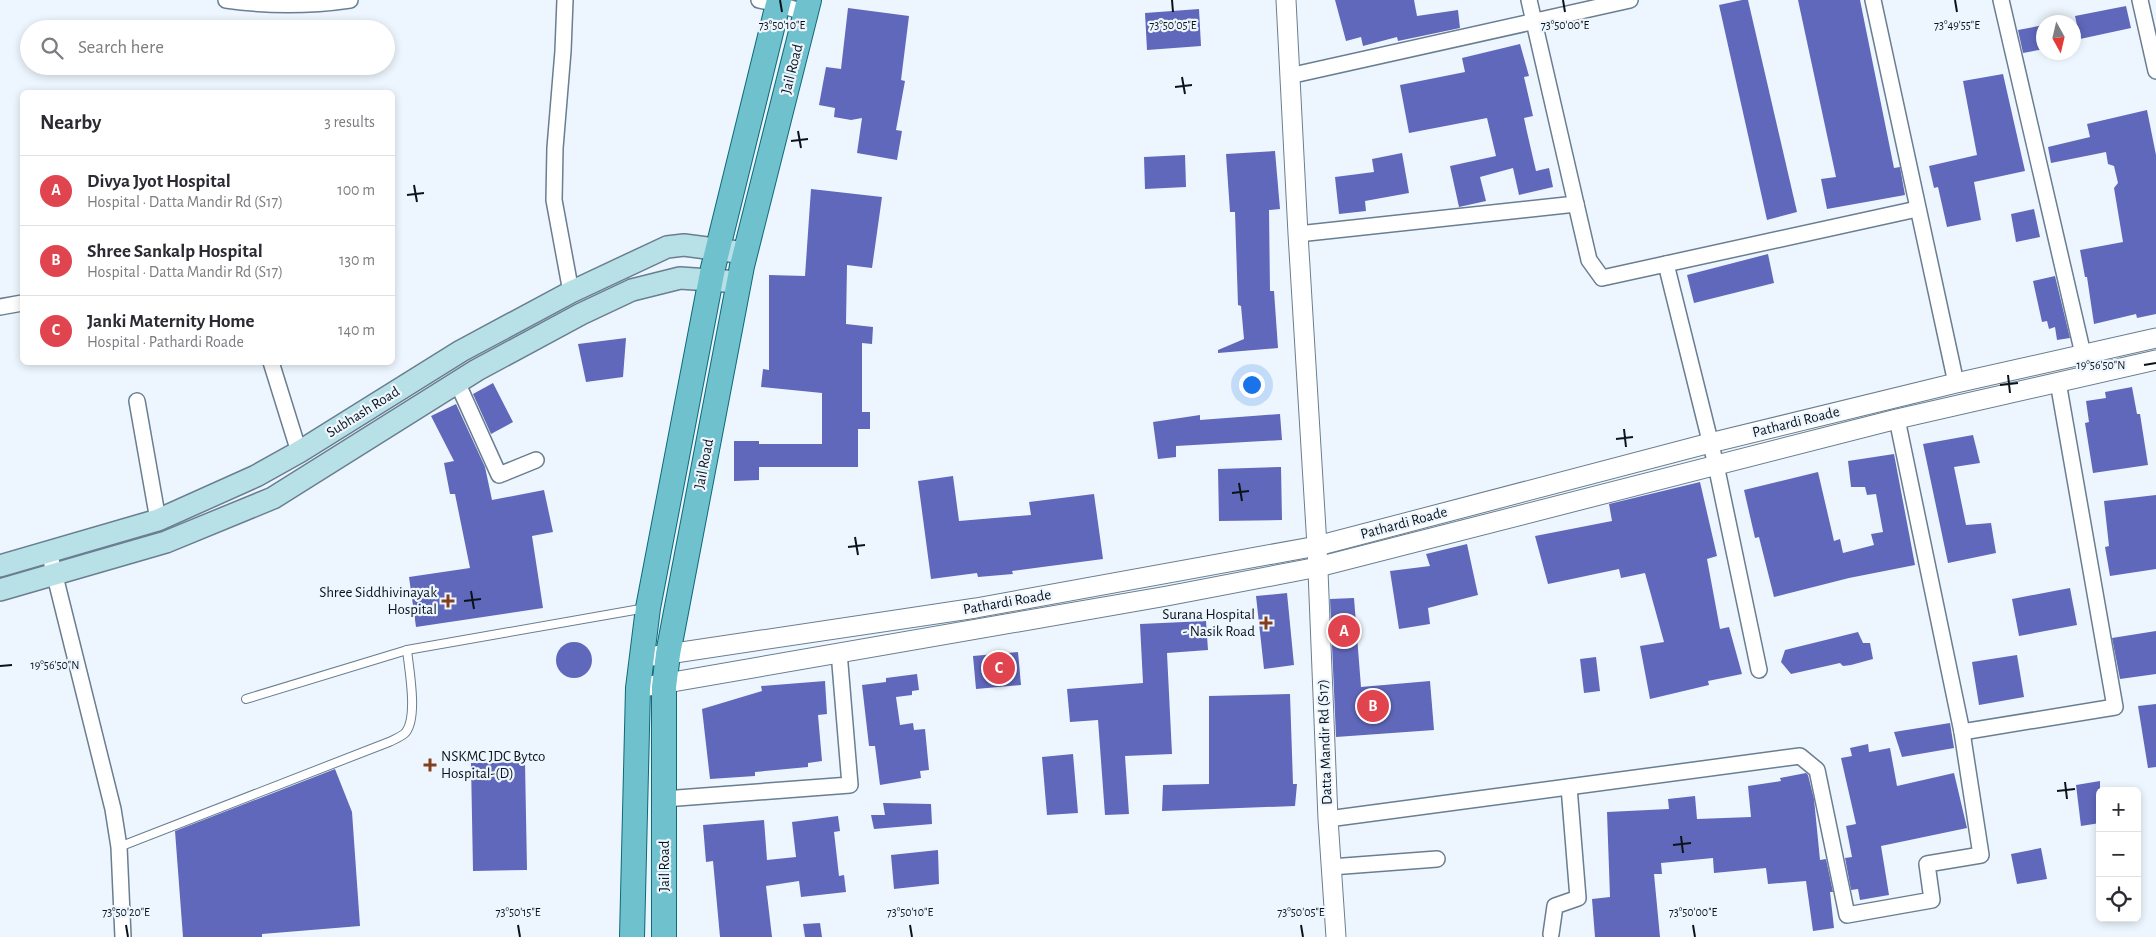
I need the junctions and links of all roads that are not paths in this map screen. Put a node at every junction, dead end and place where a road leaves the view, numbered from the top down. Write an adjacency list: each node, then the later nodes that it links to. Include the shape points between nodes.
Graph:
1 (226, 0): 2 (street, via 249,4 296,4)
2 (350, 0)
3 (565, 0): 23 (street, via 554,200)
4 (1286, 0): 14 (street, Datta Mandir Rd (S17))
5 (1529, 0): 12 (street)
6 (1630, 0): 12 (street)
7 (1873, 0): 16 (street)
8 (2001, 0): 27 (street)
9 (2140, 0): 13 (street)
10 (772, 1): 11 (street); 18 (main road, Jail Road)
11 (807, 7): 19 (main road, Jail Road)
12 (1533, 22): 14 (street); 15 (street)
13 (2156, 71)
14 (1289, 76): 17 (street, Datta Mandir Rd (S17))
15 (1576, 204): 17 (street); 20 (street, via 1589,260 1602,278)
16 (1917, 210): 20 (street); 32 (street)
17 (1298, 234): 40 (street, Datta Mandir Rd (S17))
18 (717, 250): 19 (main road, Subhash Road); 21 (main road, Jail Road); 23 (main road, Subhash Road, via 684,245 667,248)
19 (745, 253): 22 (main road, Jail Road)
20 (1666, 264): 35 (street)
21 (711, 280): 22 (main road, Subhash Road); 30 (main road, Subhash Road, via 680,278 632,290); 46 (main road, Jail Road)
22 (739, 282): 49 (main road, Jail Road)
23 (571, 292): 36 (main road, Subhash Road, via 461,351)
24 (20, 303): 25 (street)
25 (0, 307)
26 (2156, 338): 27 (street, Pathardi Roade)
27 (2084, 354): 32 (street, Pathardi Roade)
28 (2156, 360): 31 (street)
29 (272, 365): 36 (street)
30 (457, 382): 37 (street, via 499,475); 44 (main road, Subhash Road, via 273,498 166,542)
31 (2058, 382): 34 (street); 55 (street, via 2115,707)
32 (1956, 383): 35 (street, Pathardi Roade)
33 (137, 401): 39 (street)
34 (1897, 419): 38 (street); 55 (street)
35 (1710, 443): 38 (street); 40 (street, Pathardi Roade)
36 (299, 452): 39 (main road, Subhash Road, via 256,476)
37 (536, 460)
38 (1716, 465): 43 (street); 51 (street)
39 (158, 520): 41 (main road, Subhash Road)
40 (1317, 546): 43 (street, Datta Mandir Rd (S17)); 49 (street, Pathardi Roade, via 976,608)
41 (49, 552): 42 (main road, Subhash Road); 44 (street)
42 (0, 566)
43 (1318, 567): 48 (street, via 1158,598); 58 (street, Datta Mandir Rd (S17))
44 (54, 574): 45 (main road, Subhash Road); 59 (street, via 113,809)
45 (0, 590)
46 (648, 608): 47 (lane); 50 (main road, Jail Road)
47 (407, 650): 54 (lane); 59 (lane, via 412,722 405,733)
48 (839, 652): 52 (street); 57 (street, via 850,785)
49 (668, 654): 50 (street, Pathardi Roade); 52 (main road, Jail Road)
50 (641, 658): 53 (main road, Jail Road)
51 (1759, 670)
52 (665, 683): 53 (street); 57 (main road, Jail Road)
53 (638, 688): 64 (main road, Jail Road)
54 (246, 699)
55 (1962, 732): 56 (street, via 1981,855 1927,864 1932,900 1847,915 1817,770 1800,756)
56 (1569, 787): 58 (street); 62 (street, via 1578,898 1555,906)
57 (664, 799): 65 (main road, Jail Road)
58 (1328, 819): 61 (street, Datta Mandir Rd (S17))
59 (119, 847): 63 (street)
60 (1437, 860): 61 (street)
61 (1331, 867): 66 (street, Datta Mandir Rd (S17))
62 (1551, 934)
63 (123, 937)
64 (632, 937)
65 (664, 937)
66 (1336, 937)

